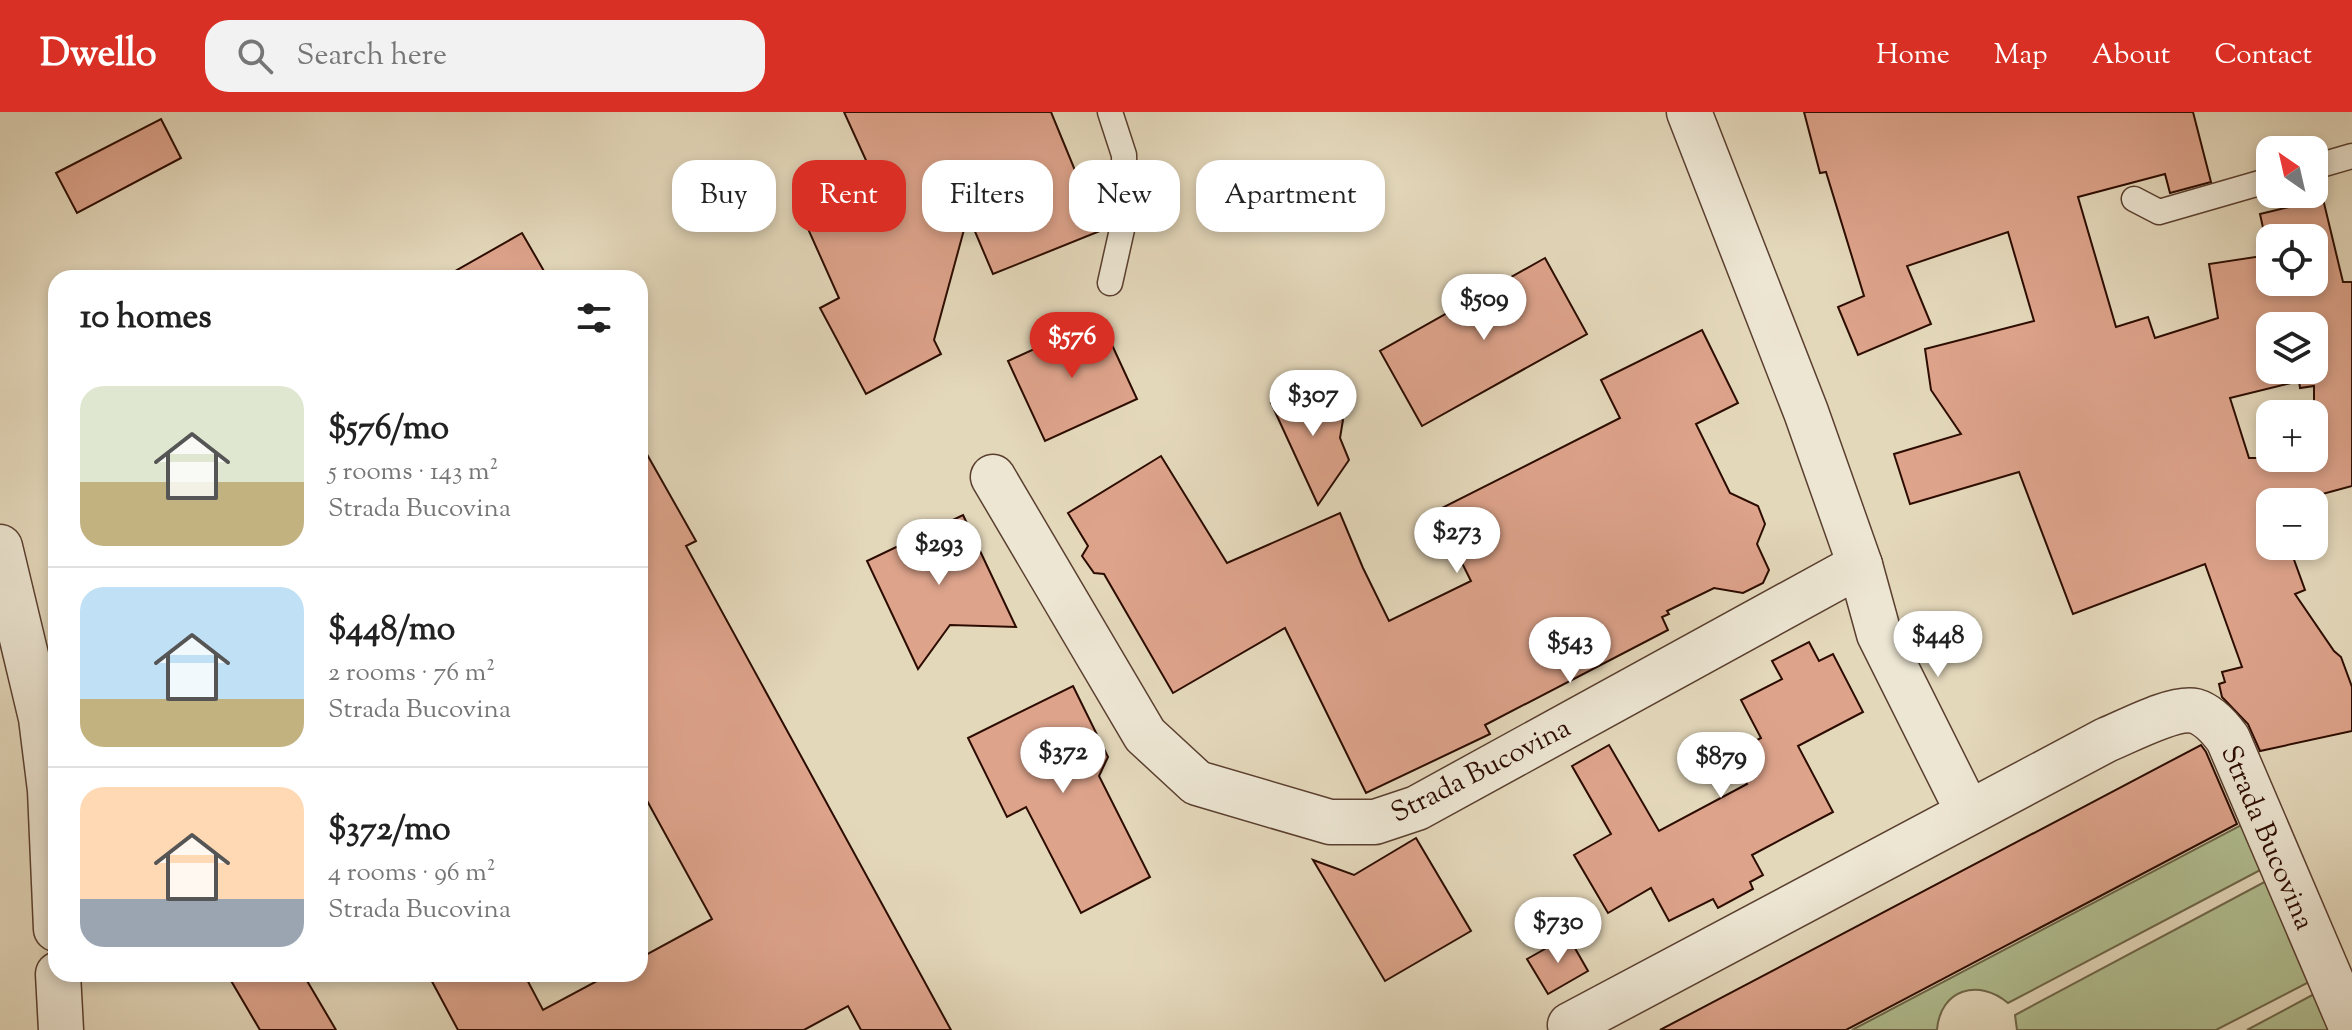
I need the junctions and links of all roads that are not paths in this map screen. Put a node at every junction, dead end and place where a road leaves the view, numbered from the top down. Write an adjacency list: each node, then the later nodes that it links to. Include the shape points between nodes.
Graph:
1 (1110, 112): 7 (lane, via 1124,155 1125,216)
2 (1689, 112): 10 (street)
3 (2352, 156): 4 (lane)
4 (2328, 163)
5 (2256, 184): 6 (lane, via 2159,212)
6 (2134, 199)
7 (1110, 283)
8 (993, 477): 10 (street, Strada Bucovina, via 1155,746 1197,783 1330,822 1375,822 1417,808)
9 (0, 547): 11 (street, via 41,718)
10 (1860, 565): 12 (street, via 1879,634)
11 (48, 774)
12 (1968, 812): 14 (street, Strada Bucovina); 15 (street, Strada Bucovina, via 2106,740 2175,713 2194,711 2216,723 2228,739)
13 (58, 982): 16 (street)
14 (1570, 1025)
15 (2352, 1029)
16 (61, 1030)

